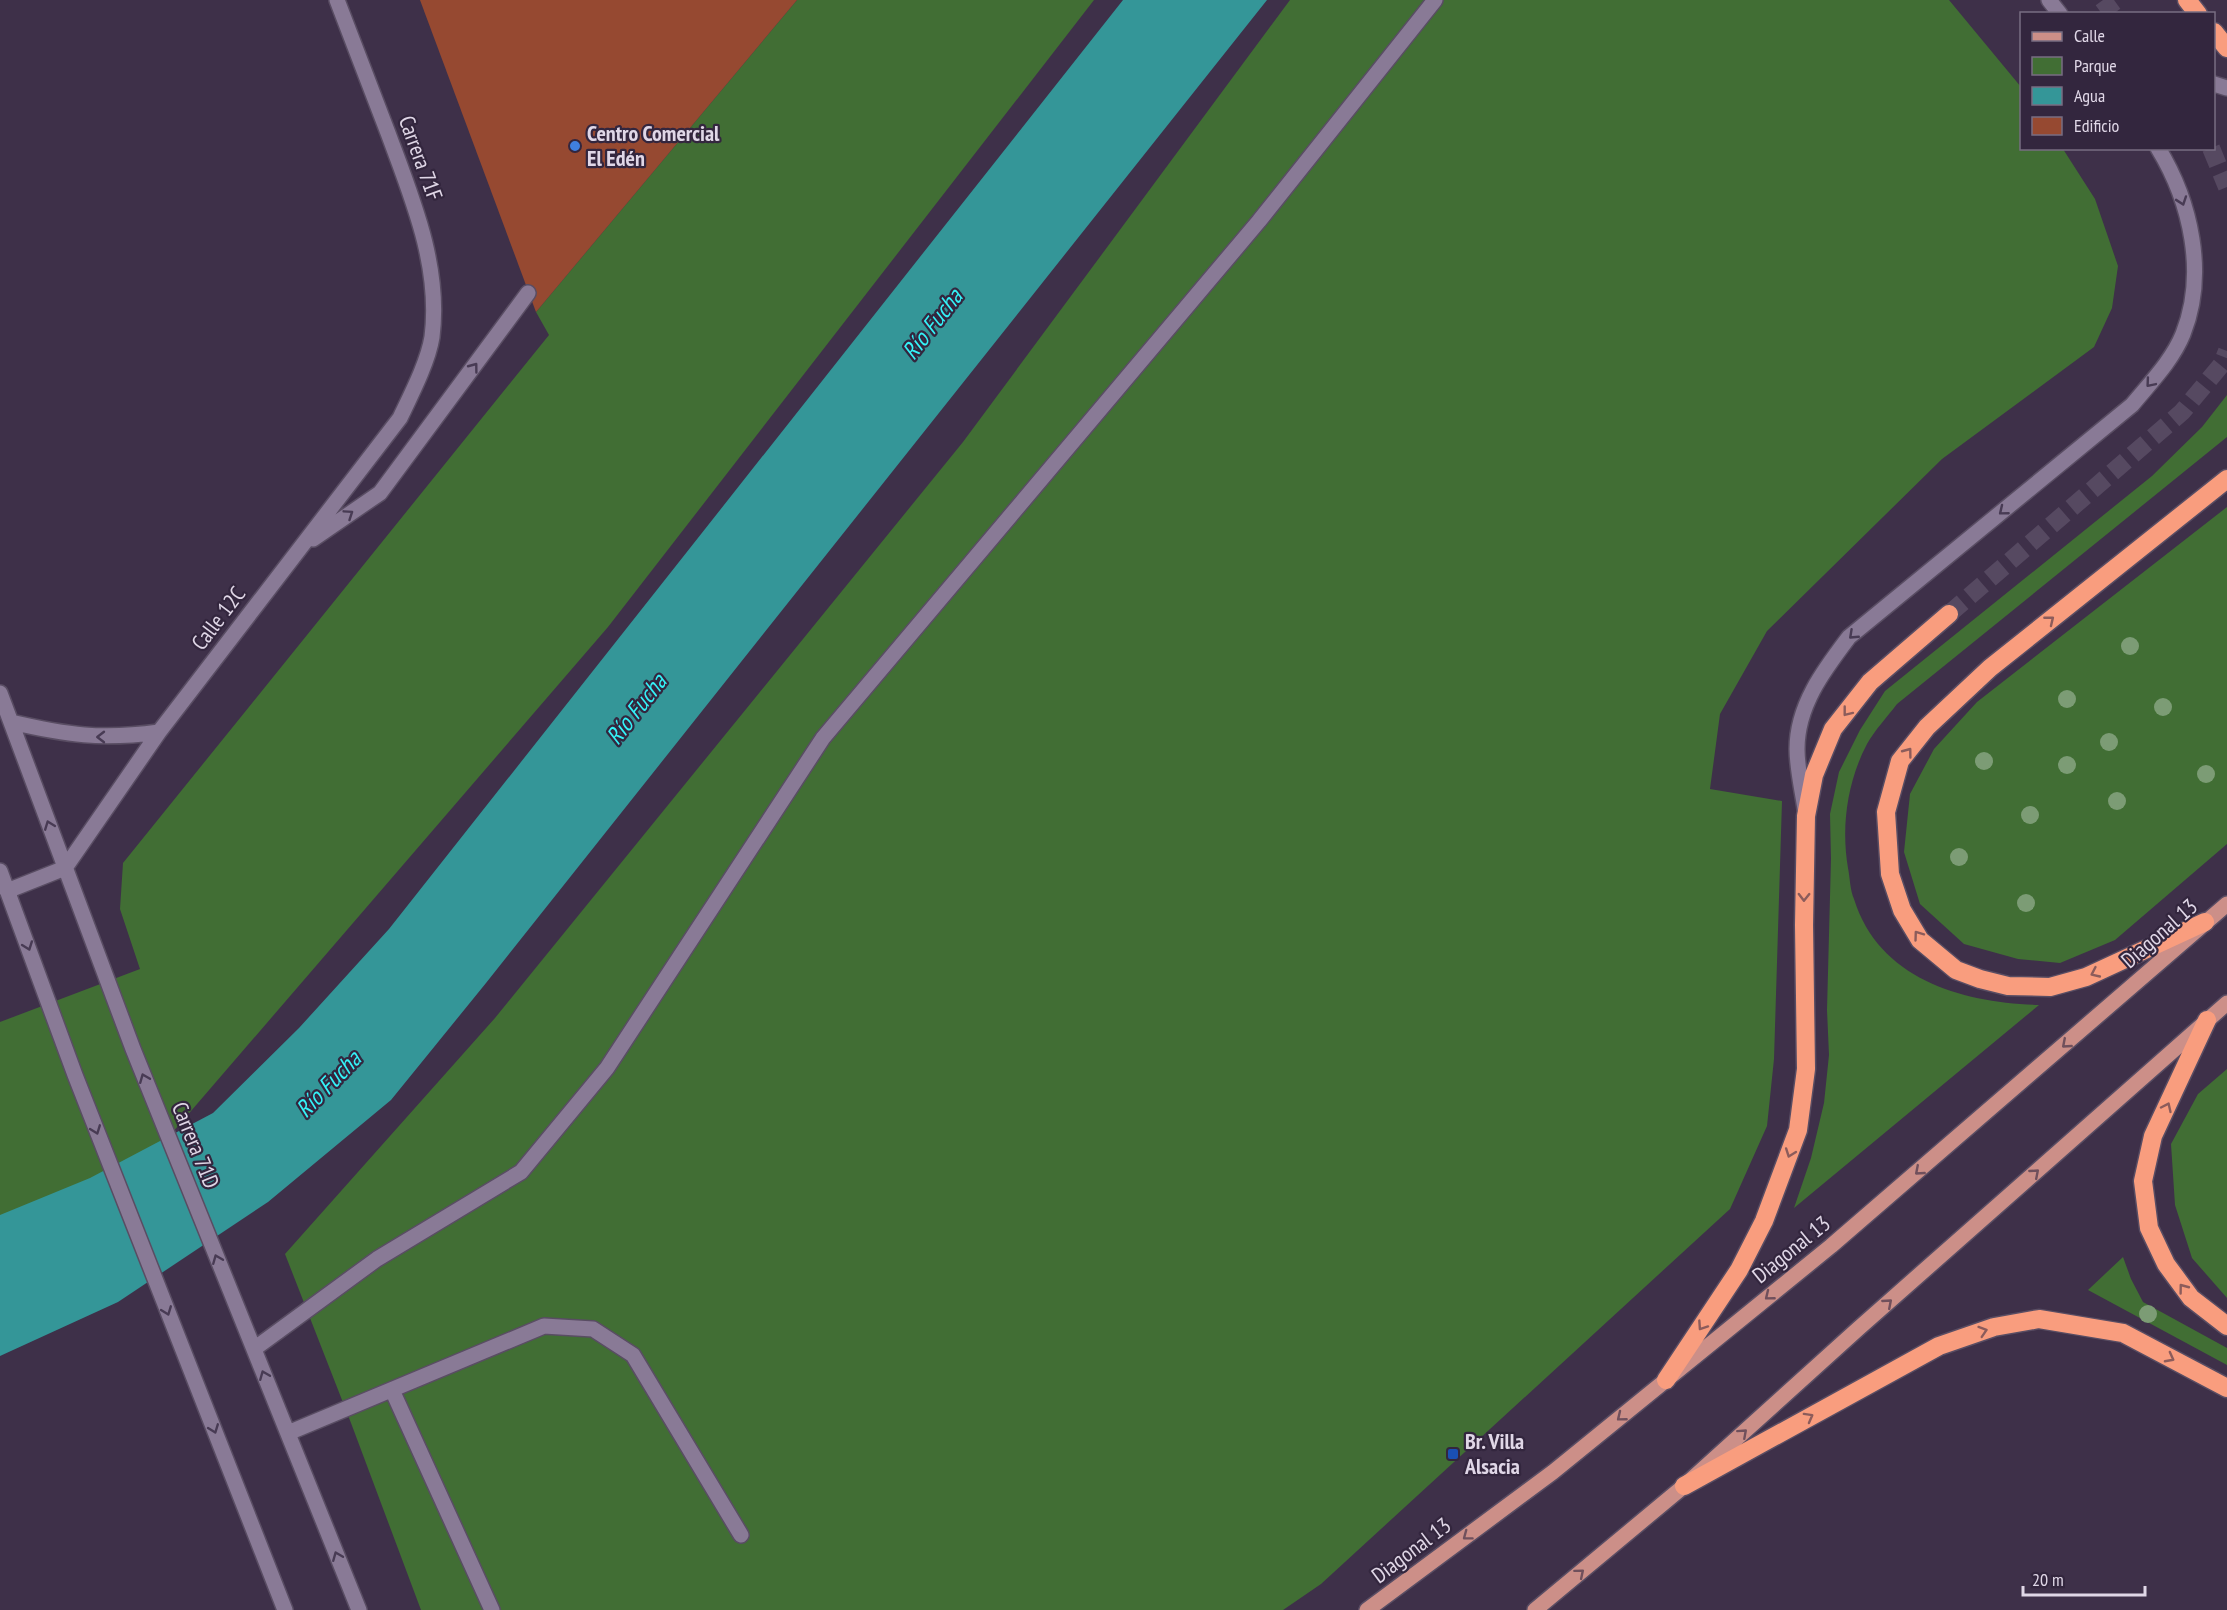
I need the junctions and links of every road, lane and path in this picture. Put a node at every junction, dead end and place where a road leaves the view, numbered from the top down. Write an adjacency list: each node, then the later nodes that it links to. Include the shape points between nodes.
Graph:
1 (337, 0): 11 (street, Carrera 71F, via 427,246 434,302)
2 (1435, 0): 27 (street, via 1259,221 823,738 607,1068 521,1172 377,1259)
3 (2049, 0): 5 (street)
4 (2187, 0): 6 (highway)
5 (2058, 12)
6 (2196, 12)
7 (2215, 33): 8 (highway)
8 (2227, 48)
9 (2159, 150): 18 (street, one-way to 18, via 2172,170 2194,250 2191,304 2183,334 2165,366 2132,405 1849,637 1830,661 1803,708 1797,748)
10 (528, 293): 13 (street, one-way to 10, via 380,493)
11 (431, 339): 13 (street, Calle 12C, via 400,418)
12 (2227, 479): 23 (highway, one-way to 12, via 2086,977 2050,987 2008,986 1980,979 1956,970 1920,940 1902,910 1890,874 1886,812 1900,761 1927,726 1990,668)
13 (300, 547): 17 (street, Calle 12C)
14 (1949, 614): 18 (highway, one-way to 18, via 1870,682 1833,729 1814,775)
15 (0, 693): 16 (street, Carrera 71D)
16 (11, 722): 17 (street, one-way to 16, via 93,737 59,734); 19 (street, Carrera 71D, one-way to 16)
17 (159, 732): 19 (street, Calle 12C)
18 (1806, 816): 28 (highway, one-way to 28, via 1806,1069 1798,1130 1764,1221 1739,1270)
19 (65, 868): 21 (street); 27 (street, Carrera 71D, one-way to 19)
20 (0, 871): 21 (street)
21 (7, 891): 34 (street, one-way to 34)
22 (2227, 903): 23 (main road, Diagonal 13)
23 (2205, 922): 28 (main road, Diagonal 13, one-way to 28, via 1840,1238)
24 (2227, 1003): 25 (main road)
25 (2207, 1020): 26 (highway, one-way to 25, via 2192,1298 2166,1264 2149,1228 2144,1181 2153,1136); 32 (main road, one-way to 25)
26 (2227, 1326)
27 (254, 1349): 31 (street, Carrera 71D, one-way to 27)
28 (1666, 1380): 37 (main road, Diagonal 13, one-way to 37, via 1553,1472)
29 (2227, 1388): 32 (highway, one-way to 29, via 1939,1346 1994,1327 2039,1319 2123,1333)
30 (392, 1390): 31 (street); 33 (street, via 544,1326 593,1329 633,1355); 36 (street)
31 (288, 1433): 35 (street, Carrera 71D, one-way to 31)
32 (1684, 1486): 38 (main road, one-way to 32)
33 (741, 1535)
34 (285, 1610)
35 (359, 1610)
36 (492, 1610)
37 (1367, 1610)
38 (1535, 1610)

